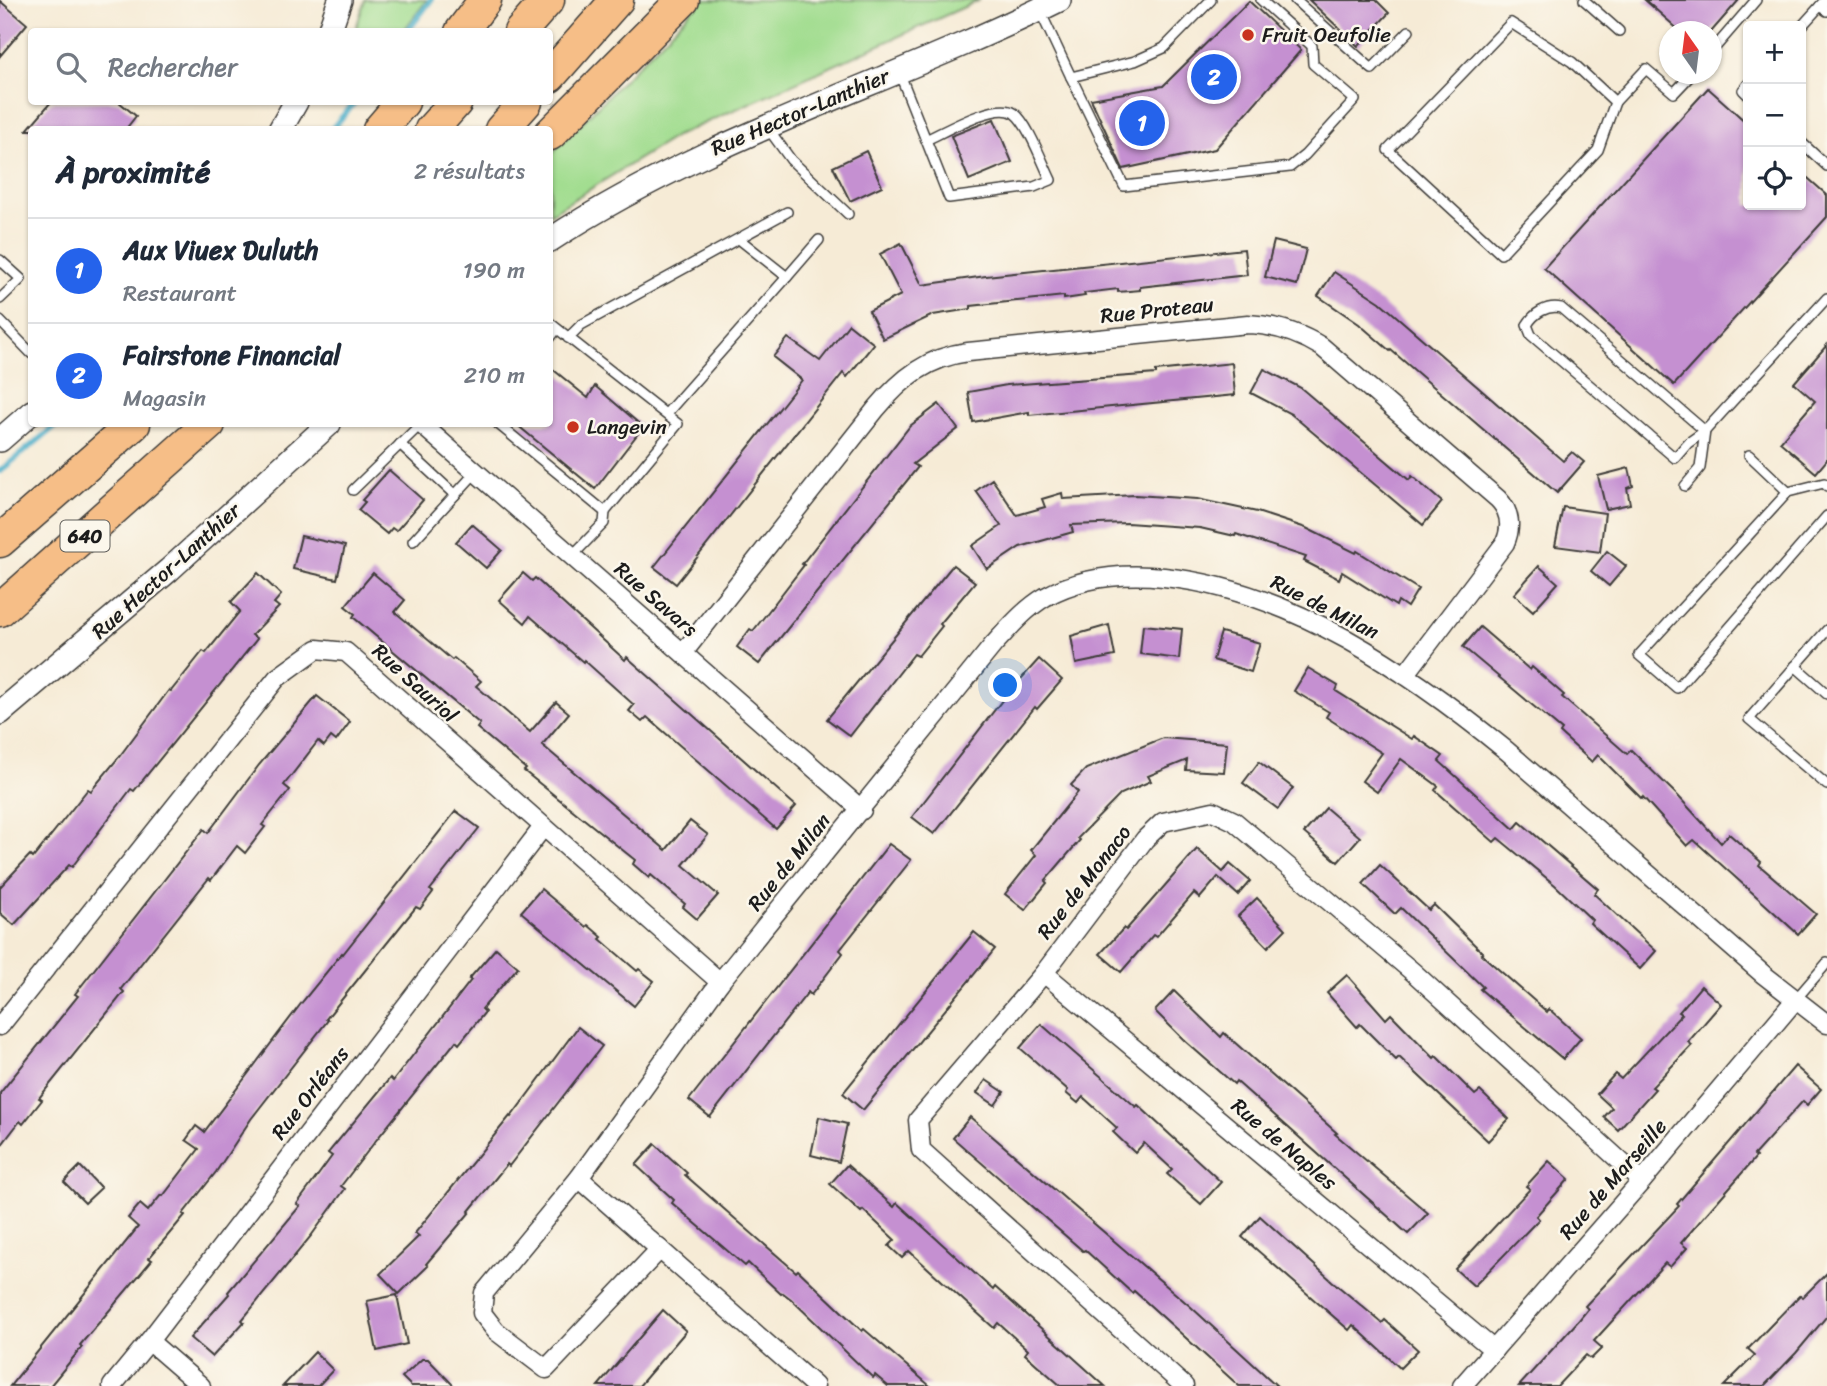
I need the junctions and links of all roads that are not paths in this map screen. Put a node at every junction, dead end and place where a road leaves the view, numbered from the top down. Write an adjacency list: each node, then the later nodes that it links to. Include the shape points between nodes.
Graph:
1 (340, 0): 14 (street)
2 (485, 0): 15 (highway)
3 (548, 0): 16 (highway)
4 (617, 0): 21 (highway)
5 (683, 0): 36 (highway)
6 (1211, 0): 22 (lane, via 1164,48 1135,61)
7 (1261, 0): 22 (lane, via 1312,46 1313,64 1355,100 1290,167 1124,186)
8 (1295, 0): 17 (lane, via 1372,69)
9 (1584, 0): 18 (lane)
10 (1756, 0): 19 (lane)
11 (1049, 5): 20 (street, Rue Hector-Lanthier); 22 (lane)
12 (1824, 6): 13 (lane)
13 (1806, 22)
14 (330, 28)
15 (464, 28)
16 (524, 28)
17 (1409, 31)
18 (1619, 32)
19 (1722, 39)
20 (898, 70): 35 (street, Rue Hector-Lanthier); 37 (lane)
21 (553, 73)
22 (1071, 77)
23 (1659, 80): 26 (lane, via 1646,69)
24 (1664, 84): 25 (lane, via 1674,93)
25 (1683, 84)
26 (1615, 102): 26 (lane, via 1598,150 1501,254 1388,150 1511,23 1572,62)
27 (294, 105): 31 (street)
28 (400, 105): 32 (highway)
29 (453, 105): 33 (highway)
30 (523, 105): 34 (highway)
31 (282, 126)
32 (382, 126)
33 (434, 126)
34 (505, 126)
35 (766, 126): 41 (lane, via 790,160); 42 (street, Rue Hector-Lanthier, via 644,183)
36 (553, 131)
37 (926, 140): 37 (lane, via 949,198 1034,187 1051,180 1023,122 1007,110 985,113)
38 (1806, 147): 39 (lane)
39 (1827, 166)
40 (788, 212): 43 (lane)
41 (848, 214)
42 (553, 238)
43 (739, 239): 46 (lane); 51 (lane, via 581,325)
44 (819, 240): 46 (lane)
45 (0, 260): 48 (lane, via 21,279)
46 (787, 277): 53 (lane)
47 (1827, 298): 62 (lane)
48 (0, 299)
49 (0, 321): 52 (lane)
50 (553, 326): 51 (lane)
51 (568, 338): 53 (lane)
52 (28, 350)
53 (666, 414): 73 (lane, via 678,424)
54 (28, 416): 63 (street)
55 (117, 427): 67 (highway)
56 (131, 427): 67 (highway, 640)
57 (209, 427): 78 (highway, 640)
58 (326, 427): 84 (street, Rue Hector-Lanthier, via 169,570)
59 (418, 427): 64 (lane)
60 (424, 427): 66 (street, Rue Savars)
61 (502, 427): 73 (lane)
62 (1705, 431): 62 (lane, via 1675,458 1531,335 1530,321 1547,308 1561,308); 68 (lane, via 1700,468)
63 (0, 440)
64 (400, 444): 70 (lane); 72 (lane)
65 (1749, 455): 71 (lane)
66 (476, 472): 72 (lane); 77 (street, Rue Savars)
67 (68, 483): 75 (highway, 640)
68 (1685, 486)
69 (1827, 486): 71 (lane)
70 (353, 490)
71 (1788, 492): 74 (lane, via 1639,655 1676,688)
72 (455, 495): 76 (lane)
73 (605, 512): 77 (lane, via 604,523)
74 (1827, 516)
75 (0, 541)
76 (413, 541)
77 (572, 556): 80 (street, Rue Savars)
78 (0, 610)
79 (1827, 630): 81 (lane)
80 (683, 653): 82 (street, Rue Proteau, via 876,409 923,366 968,352 1248,324 1282,329 1322,348 1505,508 1509,526 1505,543); 86 (street, Rue Savars)
81 (1795, 666): 83 (lane); 85 (lane, via 1749,719)
82 (1405, 675): 86 (street, Rue de Milan, via 1312,621 1242,592 1156,576 1087,581 1044,598 1010,626); 91 (street, Rue de Milan, via 1507,751)
83 (1827, 694)
84 (0, 713)
85 (1827, 785)
86 (862, 810): 90 (street, Rue de Milan)
87 (543, 827): 90 (street, Rue Sauriol); 93 (street, Rue Sauriol, via 346,652 317,649 277,678); 97 (street, Rue Orléans)
88 (1827, 963): 91 (lane)
89 (1044, 973): 95 (street, Rue de Monaco, via 1145,839 1163,822 1213,811 1234,821 1413,972); 98 (street, Rue de Naples); 102 (street, Rue de Monaco, via 918,1120 921,1150)
90 (720, 982): 94 (street, Rue de Milan)
91 (1796, 999): 92 (street, Rue de Milan); 95 (street, Rue de Marseille)
92 (1827, 1024)
93 (0, 1026)
94 (579, 1178): 96 (street); 96 (street, Rue de Milan, via 484,1293 482,1312 496,1331 546,1369)
95 (1642, 1181): 98 (street, Rue de Marseille)
96 (660, 1250): 101 (street)
97 (149, 1341): 99 (street, Rue Orléans); 100 (street)
98 (1494, 1349): 103 (street, Rue de Marseille)
99 (112, 1386)
100 (201, 1386)
101 (815, 1386)
102 (1184, 1386)
103 (1462, 1386)

